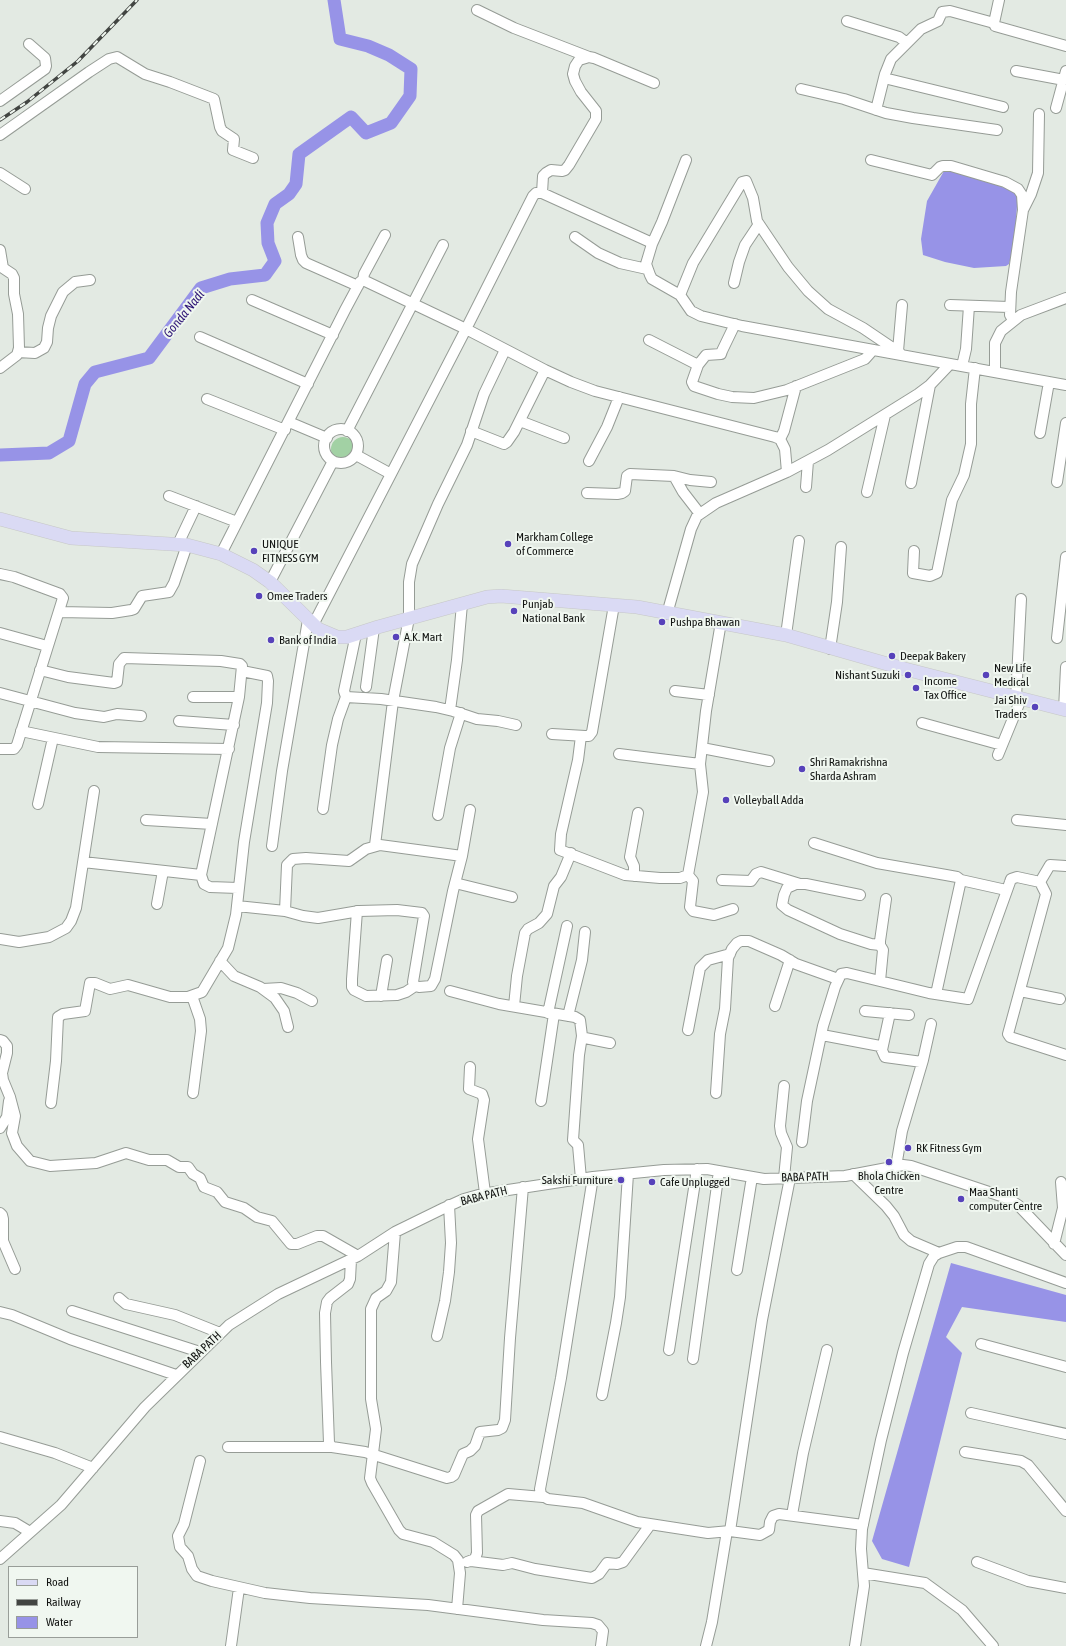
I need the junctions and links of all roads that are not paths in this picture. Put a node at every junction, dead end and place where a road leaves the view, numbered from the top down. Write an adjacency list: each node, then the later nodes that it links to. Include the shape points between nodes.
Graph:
1 (999, 0): 4 (street)
2 (477, 10): 8 (street, via 514,28)
3 (847, 21): 6 (street, via 899,37)
4 (994, 22): 6 (street, via 942,12 938,21 921,29); 7 (street, via 998,27)
5 (29, 44): 14 (street, via 45,58 45,69)
6 (907, 44): 11 (street, via 891,59)
7 (1066, 46)
8 (589, 57): 12 (street, via 612,64); 26 (street, via 579,60 573,74 581,92 596,111 596,119 565,170 551,170 543,176)
9 (1016, 71): 10 (street)
10 (1065, 75): 16 (street)
11 (884, 78): 15 (street); 17 (street)
12 (654, 83)
13 (801, 89): 17 (street, via 855,102)
14 (0, 101)
15 (1003, 108)
16 (1056, 108)
17 (876, 110): 19 (street)
18 (1040, 114): 27 (street, via 1038,173 1032,194)
19 (997, 130)
20 (0, 135): 21 (street, via 89,72 109,59 117,57 145,74 214,99 220,127 234,139 233,150)
21 (253, 158)
22 (686, 160): 32 (street)
23 (871, 160): 27 (street, via 932,175 940,167 951,166 1004,182 1018,189 1022,195)
24 (0, 173): 25 (street)
25 (25, 189)
26 (542, 193): 32 (street, via 640,236); 49 (street, via 533,196)
27 (1023, 210): 46 (street)
28 (759, 224): 38 (street, via 745,245); 39 (street, via 753,198 744,181 693,263); 56 (street, via 788,267 818,300 828,309)
29 (385, 235): 37 (street)
30 (298, 237): 37 (street, via 301,255 306,263)
31 (575, 237): 35 (street, via 620,264)
32 (652, 244): 35 (street)
33 (443, 245): 42 (street)
34 (0, 250): 55 (street, via 3,268 14,278 18,314)
35 (647, 269): 39 (street, via 652,279)
36 (90, 280): 55 (street, via 75,282 63,292 51,316 44,348 35,353)
37 (360, 283): 42 (street); 50 (street)
38 (734, 283)
39 (680, 295): 48 (street, via 694,314)
40 (1066, 298): 47 (street)
41 (252, 300): 50 (street)
42 (412, 304): 49 (street); 75 (street)
43 (902, 305): 56 (street)
44 (950, 305): 45 (street)
45 (969, 306): 46 (street); 59 (street, via 966,349)
46 (1009, 307): 47 (street)
47 (1013, 320): 63 (street, via 1001,331 996,340)
48 (736, 324): 54 (street); 58 (street, via 722,352 706,355)
49 (466, 329): 53 (street); 86 (street)
50 (332, 336): 65 (street)
51 (200, 337): 65 (street)
52 (649, 340): 58 (street)
53 (506, 350): 62 (street); 76 (street, via 484,394)
54 (873, 350): 56 (street); 68 (street, via 865,358)
55 (18, 352): 60 (street)
56 (901, 353): 57 (street)
57 (950, 364): 59 (street); 66 (street)
58 (698, 366): 68 (street, via 692,385 732,397 754,398)
59 (962, 366): 61 (street)
60 (0, 368)
61 (975, 368): 63 (street); 102 (street, via 971,404 971,444 964,475 952,500 937,573 930,576 914,573)
62 (545, 370): 69 (street, via 595,391); 72 (street)
63 (995, 372): 64 (street)
64 (1049, 382): 67 (street); 77 (street)
65 (308, 384): 74 (street)
66 (930, 385): 71 (street); 90 (street)
67 (1066, 385)
68 (796, 386): 80 (street)
69 (619, 397): 80 (street); 83 (street)
70 (207, 399): 74 (street)
71 (885, 415): 84 (street); 92 (street)
72 (520, 421): 76 (street, via 504,444); 79 (street)
73 (1066, 423): 89 (street)
74 (287, 426): 78 (street); 98 (street)
75 (347, 431): 78 (street, via 334,432); 81 (street, via 357,441)
76 (471, 431): 112 (street, via 464,452 412,564)
77 (1040, 433)
78 (327, 438): 82 (street, via 325,448)
79 (564, 438)
80 (780, 439): 85 (street, via 785,449)
81 (356, 455): 82 (street, via 348,462); 86 (street)
82 (333, 461): 106 (street)
83 (589, 461)
84 (808, 461): 85 (street); 91 (street)
85 (787, 472): 96 (street, via 716,503)
86 (390, 474): 113 (street)
87 (674, 476): 88 (street); 93 (street, via 630,474 622,493); 96 (street)
88 (710, 482)
89 (1057, 482)
90 (911, 483)
91 (806, 487)
92 (866, 492)
93 (588, 493)
94 (169, 496): 95 (street)
95 (196, 506): 98 (street); 100 (street)
96 (700, 514): 111 (street, via 691,529)
97 (0, 519): 100 (main road, via 75,538)
98 (237, 522): 103 (street)
99 (799, 541): 118 (street)
100 (183, 545): 103 (main road); 110 (street, via 174,583 169,592 142,596 131,610 112,613)
101 (840, 547): 121 (street, via 837,602)
102 (914, 551)
103 (221, 554): 106 (main road)
104 (1066, 557): 119 (street)
105 (0, 574): 110 (street, via 62,596)
106 (270, 582): 113 (main road)
107 (1021, 599): 132 (street)
108 (462, 604): 109 (main road, via 501,596); 112 (main road); 135 (street)
109 (614, 605): 111 (main road); 145 (street, via 592,732 589,736)
110 (59, 612): 120 (street)
111 (667, 614): 114 (main road)
112 (409, 618): 115 (main road); 134 (street)
113 (311, 622): 117 (main road, via 318,629 337,637); 167 (street, via 282,771)
114 (721, 622): 118 (main road); 128 (street)
115 (374, 628): 117 (main road); 125 (street)
116 (0, 633): 120 (street)
117 (356, 634): 131 (street, via 344,691)
118 (786, 635): 121 (main road)
119 (1057, 638)
120 (47, 646): 123 (street)
121 (830, 649): 132 (main road)
122 (1066, 667): 136 (street)
123 (40, 670): 124 (street, via 68,677 114,683 117,682 121,661 130,657 221,661 240,664); 133 (street)
124 (242, 671): 130 (street); 181 (street, via 267,676 268,681 267,703)
125 (366, 686)
126 (675, 691): 128 (street)
127 (0, 693): 133 (street)
128 (709, 695): 148 (street)
129 (193, 697): 130 (street)
130 (239, 697): 142 (street)
131 (346, 697): 134 (street); 157 (street, via 332,745)
132 (1018, 699): 136 (main road); 147 (street)
133 (30, 701): 138 (street, via 75,713 104,717 117,714); 143 (street)
134 (393, 701): 135 (street); 166 (street)
135 (450, 710): 137 (street)
136 (1065, 710)
137 (461, 713): 141 (street, via 477,719); 159 (street, via 450,748)
138 (141, 716)
139 (179, 721): 142 (street)
140 (922, 723): 147 (street)
141 (516, 725)
142 (234, 726): 150 (street)
143 (21, 731): 146 (street); 149 (street, via 16,748)
144 (552, 734): 145 (street)
145 (582, 736): 168 (street, via 559,848)
146 (53, 738): 150 (street, via 98,746); 156 (street)
147 (1002, 745): 152 (street)
148 (702, 748): 153 (street); 154 (street)
149 (0, 749)
150 (229, 749): 163 (street)
151 (619, 754): 154 (street)
152 (998, 755)
153 (769, 761)
154 (700, 764): 173 (street, via 703,792)
155 (94, 792): 170 (street)
156 (38, 804)
157 (323, 809)
158 (470, 810): 169 (street)
159 (438, 814)
160 (638, 814): 175 (street, via 630,857 634,866)
161 (146, 820): 163 (street)
162 (1017, 820): 164 (street)
163 (212, 824): 174 (street)
164 (1066, 825)
165 (814, 843): 177 (street, via 877,863 957,877)
166 (375, 845): 169 (street); 189 (street, via 349,861 306,858 290,861 286,871)
167 (272, 846)
168 (571, 853): 175 (street, via 621,874); 210 (street, via 561,877 554,886 546,914 525,933)
169 (462, 856): 179 (street)
170 (83, 862): 172 (street); 193 (street, via 74,915 66,928 49,937 36,940 19,942)
171 (1066, 866): 178 (street, via 1050,865)
172 (163, 871): 174 (street); 186 (street)
173 (688, 875): 175 (street, via 680,878); 188 (street, via 693,881 691,910 714,915)
174 (201, 876): 181 (street, via 204,884 210,887)
175 (634, 876)
176 (722, 880): 180 (street, via 751,881 761,872)
177 (961, 880): 182 (street); 205 (street)
178 (1040, 882): 182 (street, via 1014,877); 204 (street, via 1046,894)
179 (455, 883): 184 (street); 201 (street, via 434,982 430,986)
180 (800, 884): 183 (street); 194 (street, via 788,888 782,902 784,908 840,934)
181 (238, 888): 187 (street)
182 (1006, 890): 205 (street, via 970,997 967,999)
183 (860, 895)
184 (512, 897)
185 (886, 899): 194 (street)
186 (157, 904)
187 (237, 906): 189 (street); 198 (street, via 229,944)
188 (733, 910)
189 (285, 911): 190 (street, via 318,918)
190 (357, 911): 201 (street, via 397,910 423,914 413,974); 207 (street, via 352,987 363,996)
191 (567, 926): 214 (street)
192 (585, 932): 216 (street, via 582,960)
193 (0, 939)
194 (880, 945): 200 (street, via 883,950)
195 (730, 954): 197 (street, via 736,944 744,940); 219 (street, via 708,960 700,968); 230 (street)
196 (387, 960): 207 (street)
197 (790, 960): 199 (street); 211 (street)
198 (220, 961): 202 (street, via 234,976); 206 (street, via 202,992)
199 (838, 979): 200 (street, via 845,972); 220 (street)
200 (880, 981): 205 (street)
201 (415, 986): 207 (street, via 397,995)
202 (263, 989): 209 (street, via 281,988); 218 (street, via 275,998 284,1011)
203 (450, 991): 210 (street)
204 (1020, 991): 208 (street); 225 (street, via 1008,1034 1010,1037)
205 (936, 994)
206 (192, 996): 229 (street, via 201,1031); 233 (street, via 170,997 128,985 110,989 90,983 85,1011 58,1017)
207 (381, 996)
208 (1060, 999)
209 (312, 1001)
210 (514, 1006): 214 (street)
211 (775, 1006)
212 (865, 1011): 213 (street)
213 (890, 1013): 215 (street); 224 (street)
214 (551, 1014): 216 (street); 232 (street)
215 (909, 1015)
216 (568, 1016): 221 (street, via 580,1020)
217 (931, 1024): 226 (street)
218 (288, 1027)
219 (688, 1030)
220 (822, 1035): 224 (street, via 878,1045); 235 (street, via 807,1101)
221 (582, 1036): 223 (street); 244 (street, via 578,1055 572,1140 578,1145)
222 (0, 1040): 231 (street, via 7,1046 2,1073)
223 (610, 1043)
224 (882, 1050): 226 (street, via 885,1056)
225 (1066, 1055)
226 (922, 1062): 236 (street, via 902,1131)
227 (470, 1067): 247 (street, via 469,1089 482,1094 484,1100 478,1139)
228 (784, 1086): 243 (street, via 780,1126 787,1147)
229 (193, 1093)
230 (716, 1093)
231 (10, 1095): 234 (street, via 7,1117); 254 (street, via 15,1116 12,1130 14,1137 17,1146 32,1162 50,1166 96,1163 126,1153 149,1160 168,1160 179,1167 188,1167 200,1178 204,1187 217,1192 225,1202 272,1221 291,1244 320,1236 327,1238)
232 (541, 1101)
233 (51, 1103)
234 (0, 1128)
235 (802, 1142)
236 (896, 1167): 240 (street, BABA PATH); 251 (street, BABA PATH, via 911,1166 1007,1198 1018,1205)
237 (697, 1169): 238 (street, BABA PATH); 239 (street, BABA PATH); 264 (street)
238 (719, 1171): 242 (street, BABA PATH); 267 (street)
239 (628, 1174): 241 (street, BABA PATH); 270 (street, via 620,1297)
240 (853, 1174): 243 (street, BABA PATH); 252 (street, via 886,1206 904,1235 911,1241)
241 (593, 1177): 244 (street, BABA PATH); 280 (street, via 561,1378 540,1489)
242 (752, 1177): 243 (street, BABA PATH); 256 (street)
243 (787, 1178): 286 (street)
244 (581, 1179): 246 (street, BABA PATH)
245 (1061, 1182): 251 (street, via 1063,1208)
246 (523, 1187): 247 (street, BABA PATH); 277 (street, via 504,1425 498,1430 480,1432 475,1446 463,1454 454,1475 447,1478)
247 (485, 1193): 248 (street, BABA PATH)
248 (449, 1205): 250 (street, BABA PATH); 262 (street, via 449,1272)
249 (0, 1213): 255 (street, via 3,1219 4,1240)
250 (395, 1232): 254 (street, BABA PATH); 277 (street, via 391,1282 386,1291 376,1298 372,1309 371,1399 376,1429)
251 (1054, 1244): 253 (street, BABA PATH)
252 (939, 1253): 257 (street, via 966,1247); 284 (street, via 929,1264 903,1353)
253 (1066, 1256)
254 (355, 1258): 261 (street, BABA PATH, via 278,1294); 275 (street, via 348,1284 330,1298 325,1312 328,1438)
255 (15, 1269)
256 (737, 1270)
257 (1066, 1283)
258 (119, 1298): 261 (street, via 126,1304 178,1316)
259 (72, 1311): 266 (street)
260 (0, 1312): 269 (street)
261 (220, 1334): 266 (street, BABA PATH)
262 (437, 1336)
263 (980, 1344): 268 (street)
264 (669, 1350)
265 (827, 1350): 282 (street, via 803,1453)
266 (200, 1352): 269 (street, BABA PATH)
267 (693, 1359)
268 (1066, 1367)
269 (176, 1375): 279 (street, BABA PATH, via 132,1421)
270 (602, 1395)
271 (971, 1413): 272 (street)
272 (1066, 1434)
273 (0, 1437): 279 (street, via 50,1451)
274 (228, 1447): 275 (street)
275 (332, 1447): 277 (street)
276 (965, 1452): 281 (street, via 1021,1461 1028,1465)
277 (373, 1454): 291 (street, via 370,1473 372,1483 399,1530 404,1534 433,1542 454,1555)
278 (200, 1460): 293 (street, via 178,1541 197,1576)
279 (93, 1468): 287 (street, BABA PATH, via 61,1505)
280 (543, 1497): 285 (street, via 583,1503); 289 (street, via 508,1494 478,1511 477,1553)
281 (1066, 1512)
282 (792, 1515): 284 (street); 286 (street, via 774,1516 769,1530 760,1535)
283 (0, 1521): 287 (street, via 15,1523)
284 (863, 1524): 292 (street)
285 (650, 1525): 286 (street, via 708,1533); 289 (street, via 623,1562 606,1563 599,1574 592,1578 535,1570 512,1563 503,1565)
286 (728, 1531): 299 (street)
287 (30, 1532): 288 (street, BABA PATH)
288 (0, 1559)
289 (471, 1561): 291 (street)
290 (977, 1562): 294 (street, via 1028,1581)
291 (459, 1565): 295 (street)
292 (863, 1573): 296 (street, via 925,1583 962,1610); 300 (street, via 864,1586)
293 (239, 1588): 295 (street, via 310,1598); 297 (street)
294 (1066, 1588)
295 (457, 1609): 298 (street, via 543,1620 592,1623 604,1631)
296 (987, 1643)
297 (231, 1646)
298 (601, 1646)
299 (706, 1646)
300 (855, 1646)

